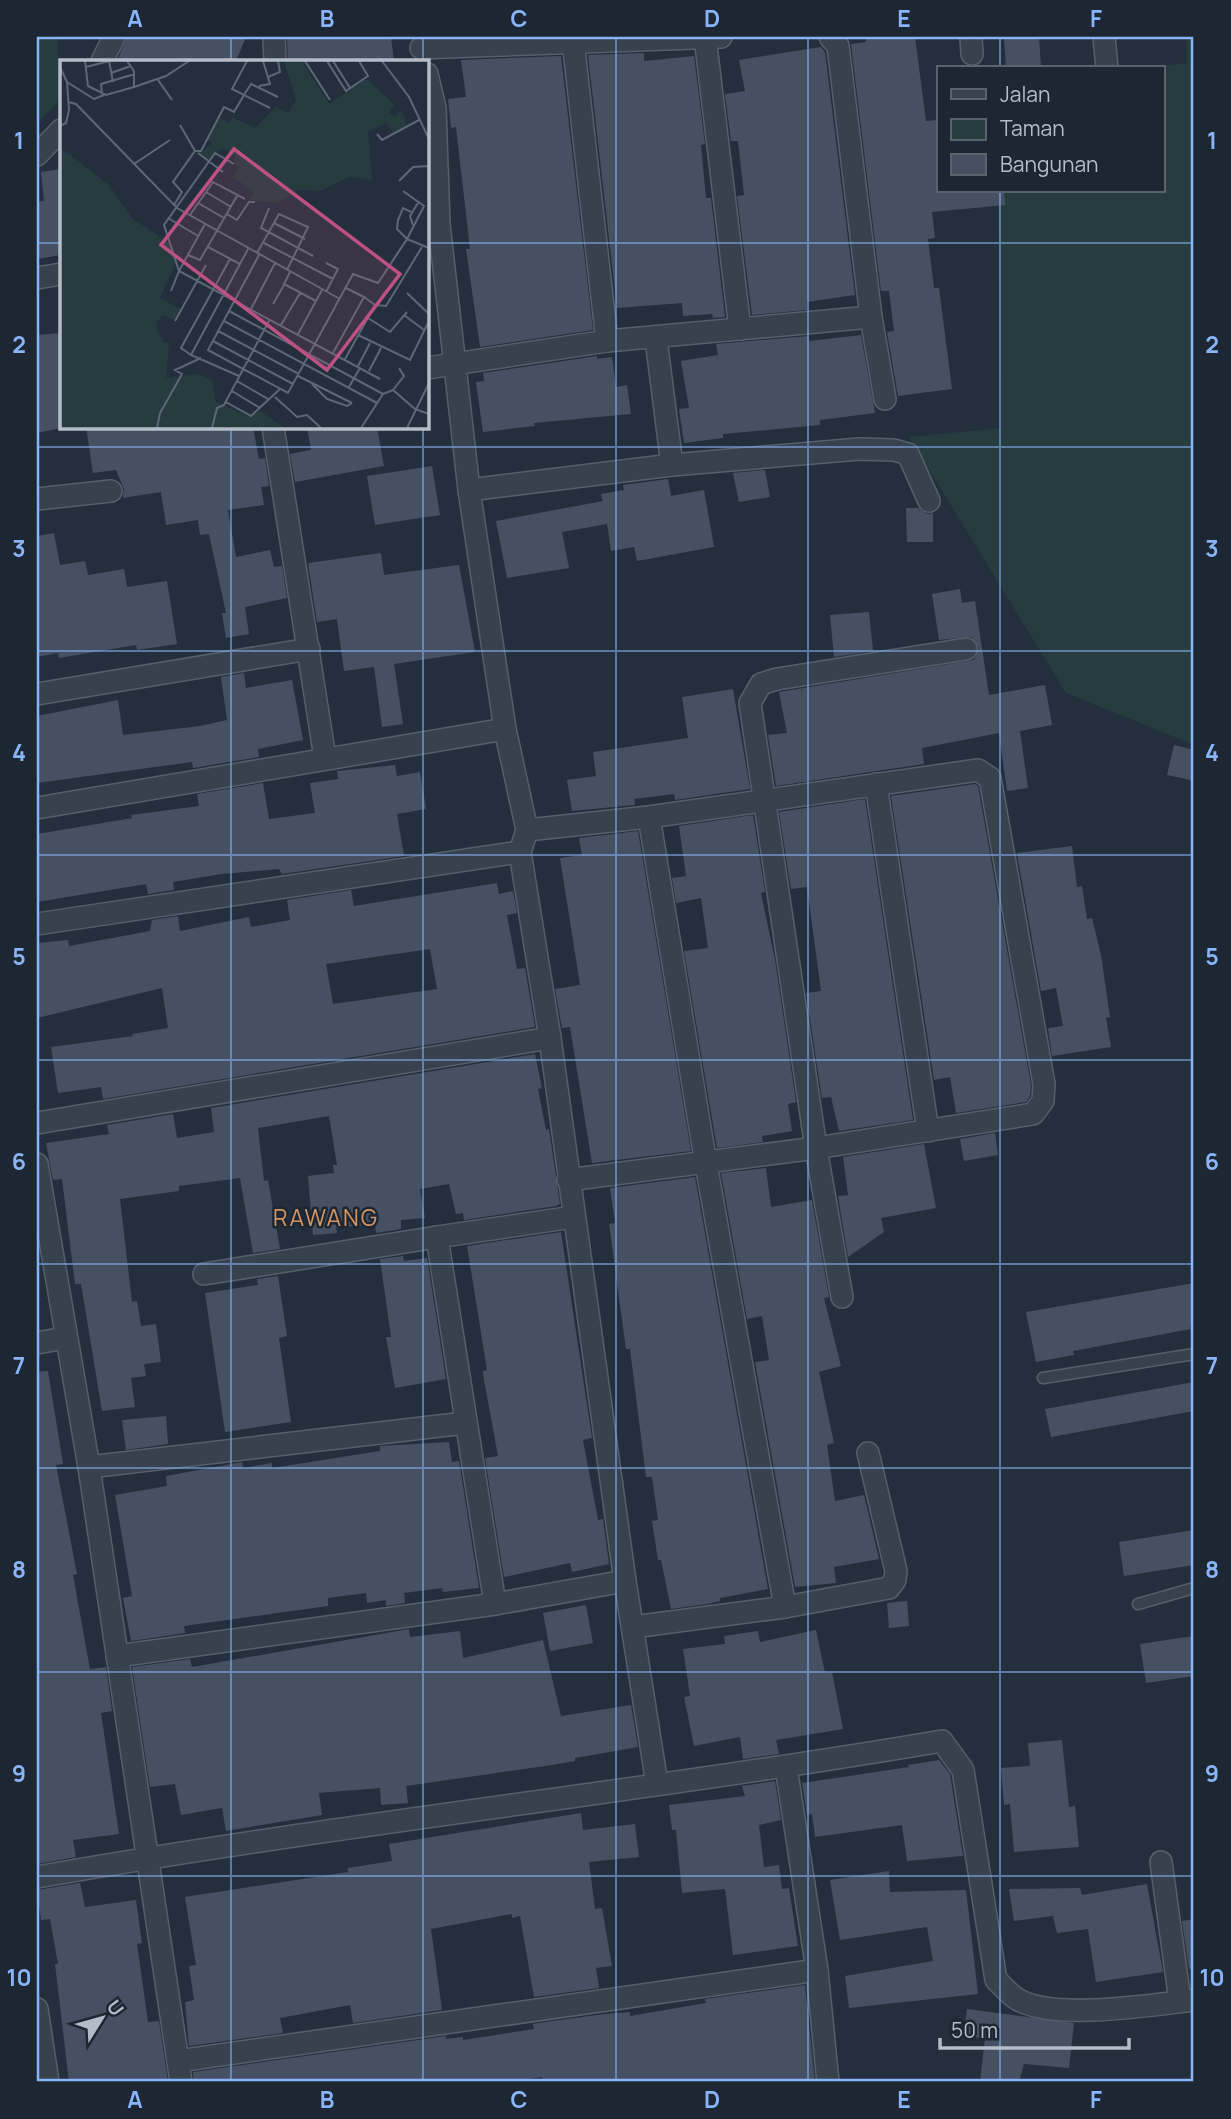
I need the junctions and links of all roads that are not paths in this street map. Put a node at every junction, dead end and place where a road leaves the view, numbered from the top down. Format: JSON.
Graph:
{"nodes":[{"id":1,"x":114,"y":37,"type":"edge"},
{"id":2,"x":274,"y":37,"type":"edge"},
{"id":3,"x":705,"y":37,"type":"edge"},
{"id":4,"x":721,"y":37,"type":"edge"},
{"id":5,"x":830,"y":37,"type":"edge"},
{"id":6,"x":1104,"y":37,"type":"edge"},
{"id":7,"x":573,"y":41,"type":"junction"},
{"id":8,"x":422,"y":49,"type":"edge"},
{"id":9,"x":102,"y":60,"type":"edge"},
{"id":10,"x":275,"y":60,"type":"edge"},
{"id":11,"x":1107,"y":66,"type":"edge"},
{"id":12,"x":429,"y":82,"type":"edge"},
{"id":13,"x":60,"y":131,"type":"edge"},
{"id":14,"x":37,"y":155,"type":"edge"},
{"id":15,"x":433,"y":225,"type":"edge"},
{"id":16,"x":60,"y":274,"type":"edge"},
{"id":17,"x":37,"y":278,"type":"edge"},
{"id":18,"x":871,"y":317,"type":"junction"},
{"id":19,"x":740,"y":329,"type":"junction"},
{"id":20,"x":656,"y":338,"type":"junction"},
{"id":21,"x":607,"y":341,"type":"junction"},
{"id":22,"x":456,"y":363,"type":"junction"},
{"id":23,"x":429,"y":368,"type":"edge"},
{"id":24,"x":885,"y":399,"type":"dead end"},
{"id":25,"x":273,"y":429,"type":"edge"},
{"id":26,"x":672,"y":465,"type":"junction"},
{"id":27,"x":469,"y":490,"type":"junction"},
{"id":28,"x":111,"y":491,"type":"dead end"},
{"id":29,"x":37,"y":499,"type":"edge"},
{"id":30,"x":929,"y":501,"type":"dead end"},
{"id":31,"x":309,"y":649,"type":"junction"},
{"id":32,"x":966,"y":649,"type":"dead end"},
{"id":33,"x":37,"y":694,"type":"edge"},
{"id":34,"x":505,"y":729,"type":"junction"},
{"id":35,"x":325,"y":758,"type":"junction"},
{"id":36,"x":876,"y":784,"type":"junction"},
{"id":37,"x":765,"y":800,"type":"junction"},
{"id":38,"x":37,"y":808,"type":"edge"},
{"id":39,"x":649,"y":817,"type":"junction"},
{"id":40,"x":527,"y":830,"type":"junction"},
{"id":41,"x":520,"y":852,"type":"junction"},
{"id":42,"x":37,"y":924,"type":"edge"},
{"id":43,"x":550,"y":1038,"type":"junction"},
{"id":44,"x":37,"y":1123,"type":"edge"},
{"id":45,"x":928,"y":1131,"type":"junction"},
{"id":46,"x":816,"y":1148,"type":"junction"},
{"id":47,"x":37,"y":1164,"type":"edge"},
{"id":48,"x":706,"y":1164,"type":"junction"},
{"id":49,"x":568,"y":1180,"type":"junction"},
{"id":50,"x":573,"y":1217,"type":"junction"},
{"id":51,"x":437,"y":1237,"type":"junction"},
{"id":52,"x":204,"y":1274,"type":"dead end"},
{"id":53,"x":842,"y":1297,"type":"dead end"},
{"id":54,"x":65,"y":1338,"type":"junction"},
{"id":55,"x":37,"y":1343,"type":"edge"},
{"id":56,"x":1194,"y":1353,"type":"edge"},
{"id":57,"x":1044,"y":1378,"type":"dead end"},
{"id":58,"x":465,"y":1423,"type":"junction"},
{"id":59,"x":868,"y":1454,"type":"dead end"},
{"id":60,"x":89,"y":1467,"type":"junction"},
{"id":61,"x":625,"y":1581,"type":"junction"},
{"id":62,"x":1194,"y":1588,"type":"edge"},
{"id":63,"x":495,"y":1604,"type":"junction"},
{"id":64,"x":1138,"y":1604,"type":"dead end"},
{"id":65,"x":785,"y":1608,"type":"junction"},
{"id":66,"x":633,"y":1627,"type":"junction"},
{"id":67,"x":117,"y":1656,"type":"junction"},
{"id":68,"x":786,"y":1768,"type":"junction"},
{"id":69,"x":657,"y":1784,"type":"junction"},
{"id":70,"x":149,"y":1857,"type":"junction"},
{"id":71,"x":1161,"y":1862,"type":"dead end"},
{"id":72,"x":37,"y":1877,"type":"edge"},
{"id":73,"x":817,"y":1970,"type":"junction"},
{"id":74,"x":1187,"y":2001,"type":"edge"},
{"id":75,"x":37,"y":2008,"type":"edge"},
{"id":76,"x":179,"y":2072,"type":"edge"},
{"id":77,"x":48,"y":2082,"type":"edge"},
{"id":78,"x":828,"y":2082,"type":"edge"}],
"edges":[{"from":1,"to":9,"type":"street"},
{"from":2,"to":10,"type":"street"},
{"from":3,"to":4,"type":"street"},
{"from":3,"to":7,"type":"street"},
{"from":3,"to":19,"type":"street"},
{"from":5,"to":18,"type":"street"},
{"from":6,"to":11,"type":"street"},
{"from":7,"to":8,"type":"street"},
{"from":7,"to":21,"type":"street"},
{"from":12,"to":15,"type":"street"},
{"from":13,"to":14,"type":"street"},
{"from":15,"to":22,"type":"street"},
{"from":16,"to":17,"type":"street"},
{"from":18,"to":19,"type":"street"},
{"from":18,"to":24,"type":"street"},
{"from":19,"to":20,"type":"street"},
{"from":20,"to":21,"type":"street"},
{"from":20,"to":26,"type":"street"},
{"from":21,"to":22,"type":"street"},
{"from":22,"to":23,"type":"street"},
{"from":22,"to":27,"type":"street"},
{"from":25,"to":31,"type":"street"},
{"from":26,"to":27,"type":"street"},
{"from":26,"to":30,"type":"street"},
{"from":27,"to":34,"type":"street"},
{"from":28,"to":29,"type":"street"},
{"from":31,"to":33,"type":"street"},
{"from":31,"to":35,"type":"street"},
{"from":32,"to":37,"type":"street"},
{"from":34,"to":35,"type":"street"},
{"from":34,"to":40,"type":"street"},
{"from":35,"to":38,"type":"street"},
{"from":36,"to":37,"type":"street"},
{"from":36,"to":45,"type":"street"},
{"from":36,"to":45,"type":"street"},
{"from":37,"to":39,"type":"street"},
{"from":37,"to":46,"type":"street"},
{"from":39,"to":40,"type":"street"},
{"from":39,"to":48,"type":"street"},
{"from":40,"to":41,"type":"street"},
{"from":41,"to":42,"type":"street"},
{"from":41,"to":43,"type":"street"},
{"from":43,"to":44,"type":"street"},
{"from":43,"to":49,"type":"street"},
{"from":45,"to":46,"type":"street"},
{"from":46,"to":48,"type":"street"},
{"from":46,"to":53,"type":"street"},
{"from":47,"to":54,"type":"street"},
{"from":48,"to":49,"type":"street"},
{"from":48,"to":65,"type":"street"},
{"from":49,"to":50,"type":"street"},
{"from":50,"to":51,"type":"street"},
{"from":50,"to":61,"type":"street"},
{"from":51,"to":52,"type":"street"},
{"from":51,"to":58,"type":"street"},
{"from":54,"to":55,"type":"street"},
{"from":54,"to":60,"type":"street"},
{"from":56,"to":57,"type":"lane"},
{"from":58,"to":60,"type":"street"},
{"from":58,"to":63,"type":"street"},
{"from":59,"to":65,"type":"street"},
{"from":60,"to":67,"type":"street"},
{"from":61,"to":63,"type":"street"},
{"from":61,"to":66,"type":"street"},
{"from":62,"to":64,"type":"lane"},
{"from":63,"to":67,"type":"street"},
{"from":65,"to":66,"type":"street"},
{"from":66,"to":69,"type":"street"},
{"from":67,"to":70,"type":"street"},
{"from":68,"to":69,"type":"street"},
{"from":68,"to":73,"type":"street"},
{"from":68,"to":74,"type":"street"},
{"from":69,"to":70,"type":"street"},
{"from":70,"to":72,"type":"street"},
{"from":70,"to":76,"type":"street"},
{"from":71,"to":74,"type":"street"},
{"from":73,"to":76,"type":"street"},
{"from":73,"to":78,"type":"street"},
{"from":75,"to":77,"type":"street"}]}
